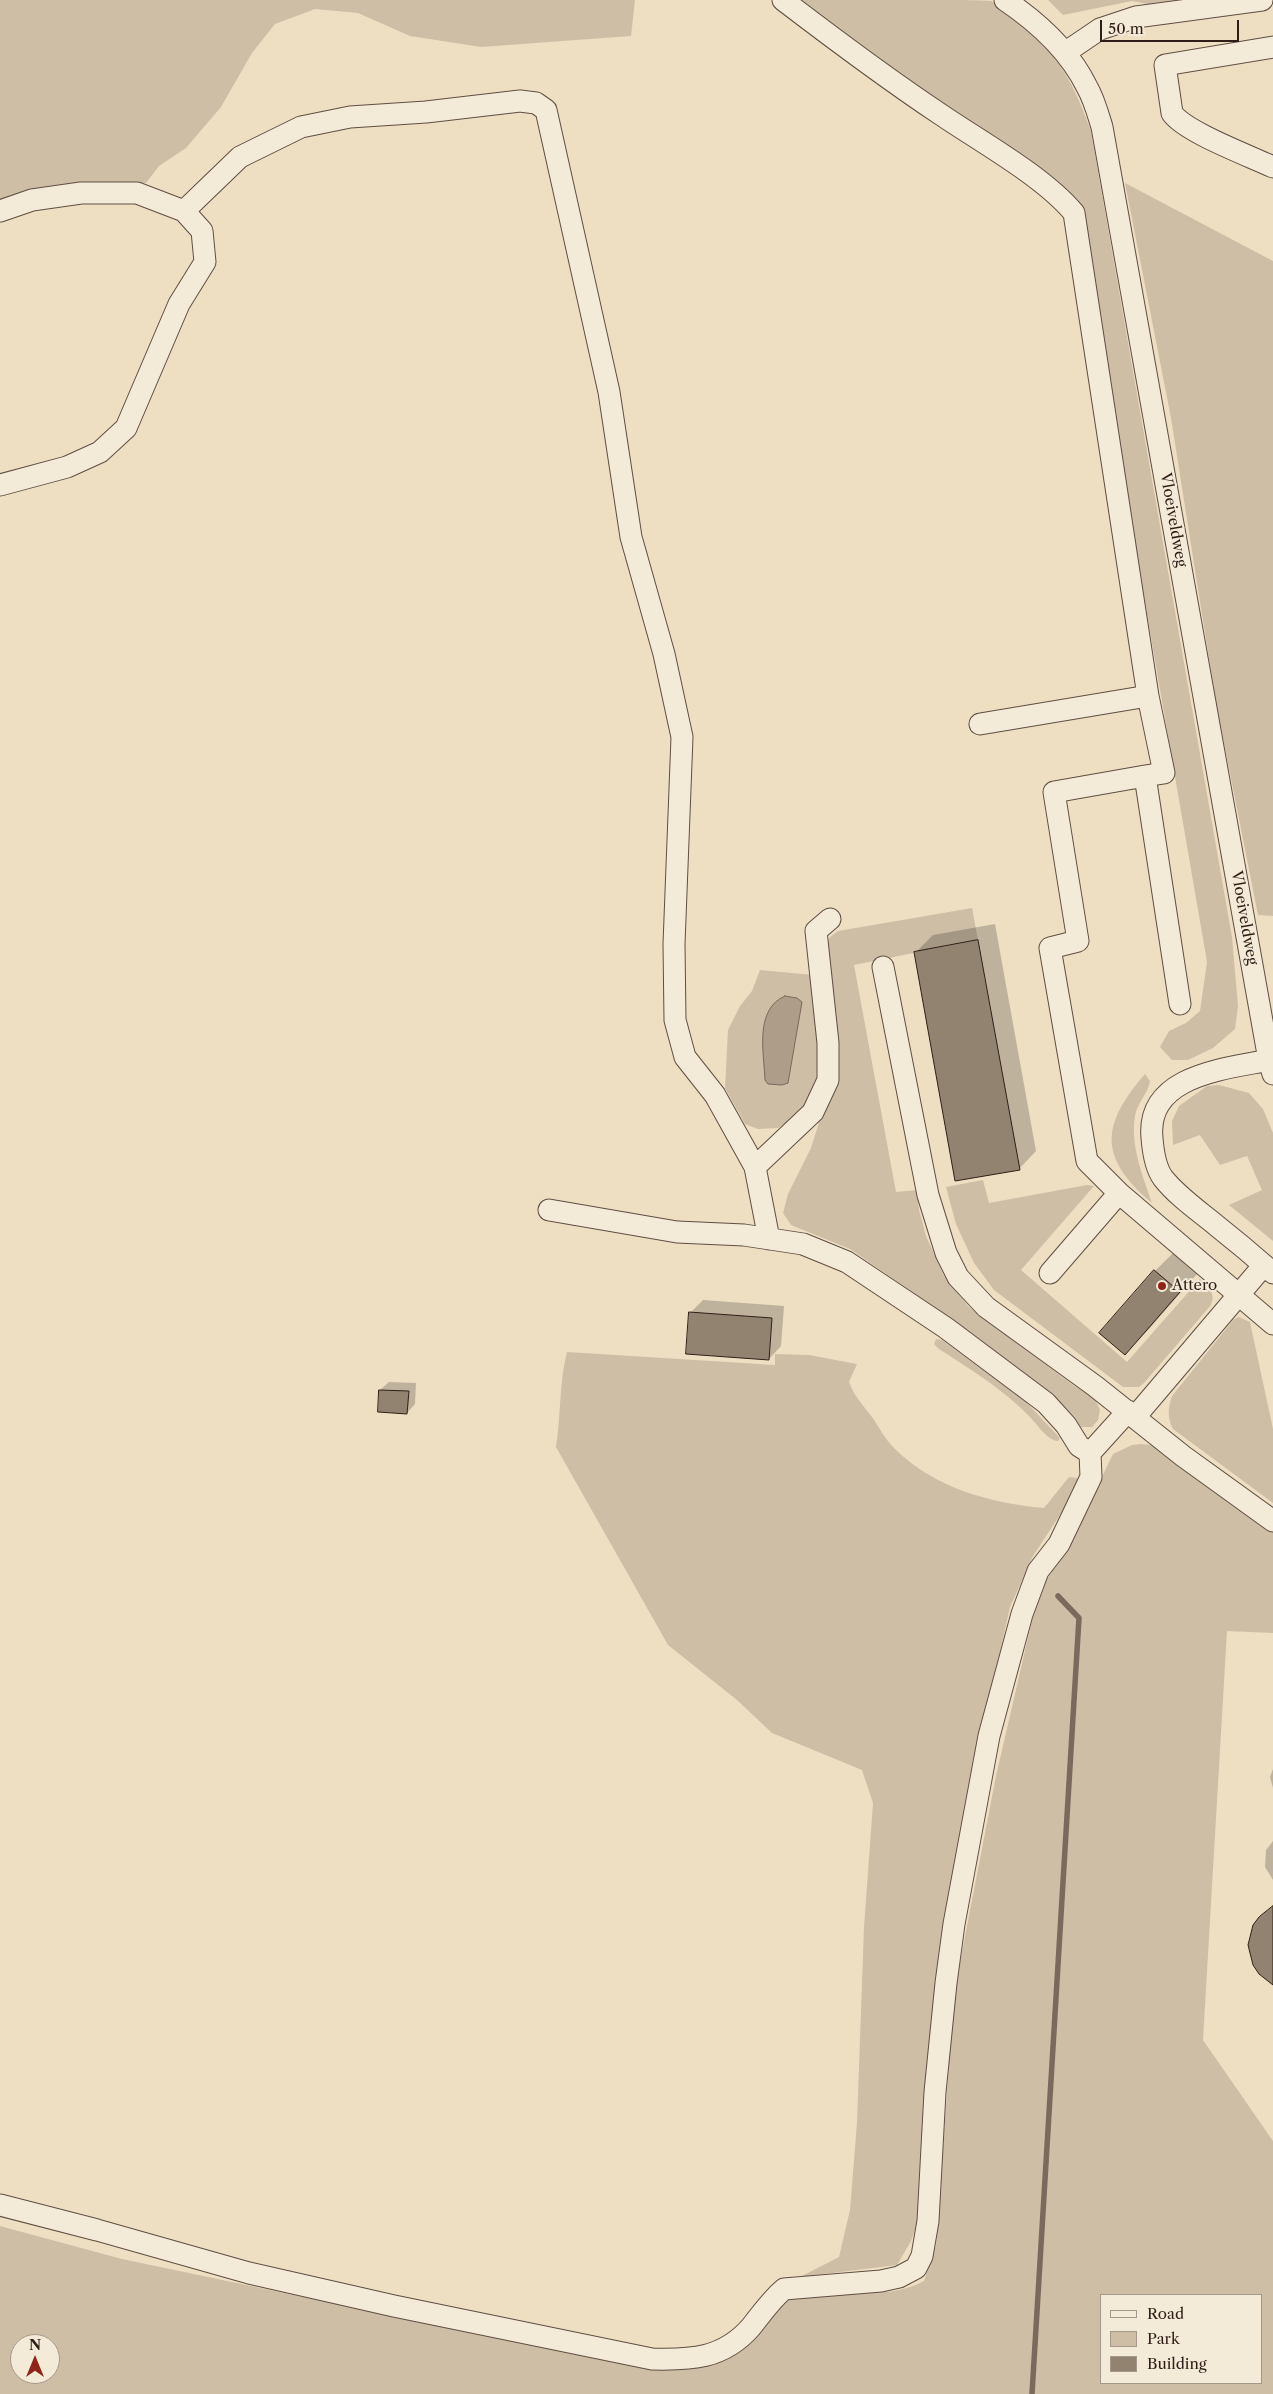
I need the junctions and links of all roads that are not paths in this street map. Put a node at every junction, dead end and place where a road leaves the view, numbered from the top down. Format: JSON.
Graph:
{"nodes":[{"id":1,"x":783,"y":0,"type":"edge"},
{"id":2,"x":1005,"y":0,"type":"edge"},
{"id":3,"x":1262,"y":0,"type":"edge"},
{"id":4,"x":1273,"y":47,"type":"edge"},
{"id":5,"x":1066,"y":52,"type":"junction"},
{"id":6,"x":1273,"y":167,"type":"edge"},
{"id":7,"x":0,"y":211,"type":"edge"},
{"id":8,"x":184,"y":211,"type":"junction"},
{"id":9,"x":0,"y":485,"type":"edge"},
{"id":10,"x":1148,"y":696,"type":"junction"},
{"id":11,"x":980,"y":724,"type":"dead end"},
{"id":12,"x":1145,"y":776,"type":"junction"},
{"id":13,"x":830,"y":919,"type":"dead end"},
{"id":14,"x":883,"y":967,"type":"dead end"},
{"id":15,"x":1180,"y":1004,"type":"dead end"},
{"id":16,"x":1271,"y":1067,"type":"edge"},
{"id":17,"x":755,"y":1167,"type":"junction"},
{"id":18,"x":1119,"y":1192,"type":"junction"},
{"id":19,"x":549,"y":1210,"type":"dead end"},
{"id":20,"x":769,"y":1239,"type":"junction"},
{"id":21,"x":1268,"y":1269,"type":"edge"},
{"id":22,"x":1050,"y":1273,"type":"dead end"},
{"id":23,"x":1239,"y":1294,"type":"junction"},
{"id":24,"x":1273,"y":1324,"type":"edge"},
{"id":25,"x":1132,"y":1414,"type":"junction"},
{"id":26,"x":1090,"y":1453,"type":"junction"},
{"id":27,"x":1273,"y":1521,"type":"edge"},
{"id":28,"x":0,"y":2206,"type":"edge"}],
"edges":[{"from":1,"to":10,"type":"street"},
{"from":2,"to":5,"type":"street","name":"Vloeiveldweg"},
{"from":3,"to":5,"type":"street"},
{"from":4,"to":6,"type":"street"},
{"from":5,"to":16,"type":"street","name":"Vloeiveldweg"},
{"from":7,"to":8,"type":"street"},
{"from":8,"to":9,"type":"street"},
{"from":8,"to":17,"type":"street"},
{"from":10,"to":11,"type":"street"},
{"from":10,"to":12,"type":"street"},
{"from":12,"to":15,"type":"street"},
{"from":12,"to":18,"type":"street"},
{"from":13,"to":17,"type":"street"},
{"from":14,"to":25,"type":"street"},
{"from":16,"to":21,"type":"street"},
{"from":17,"to":20,"type":"street"},
{"from":18,"to":22,"type":"street"},
{"from":18,"to":23,"type":"street"},
{"from":19,"to":20,"type":"street"},
{"from":20,"to":26,"type":"street"},
{"from":21,"to":23,"type":"street"},
{"from":23,"to":24,"type":"street"},
{"from":23,"to":25,"type":"street"},
{"from":25,"to":26,"type":"street"},
{"from":25,"to":27,"type":"street"},
{"from":26,"to":28,"type":"street"}]}
